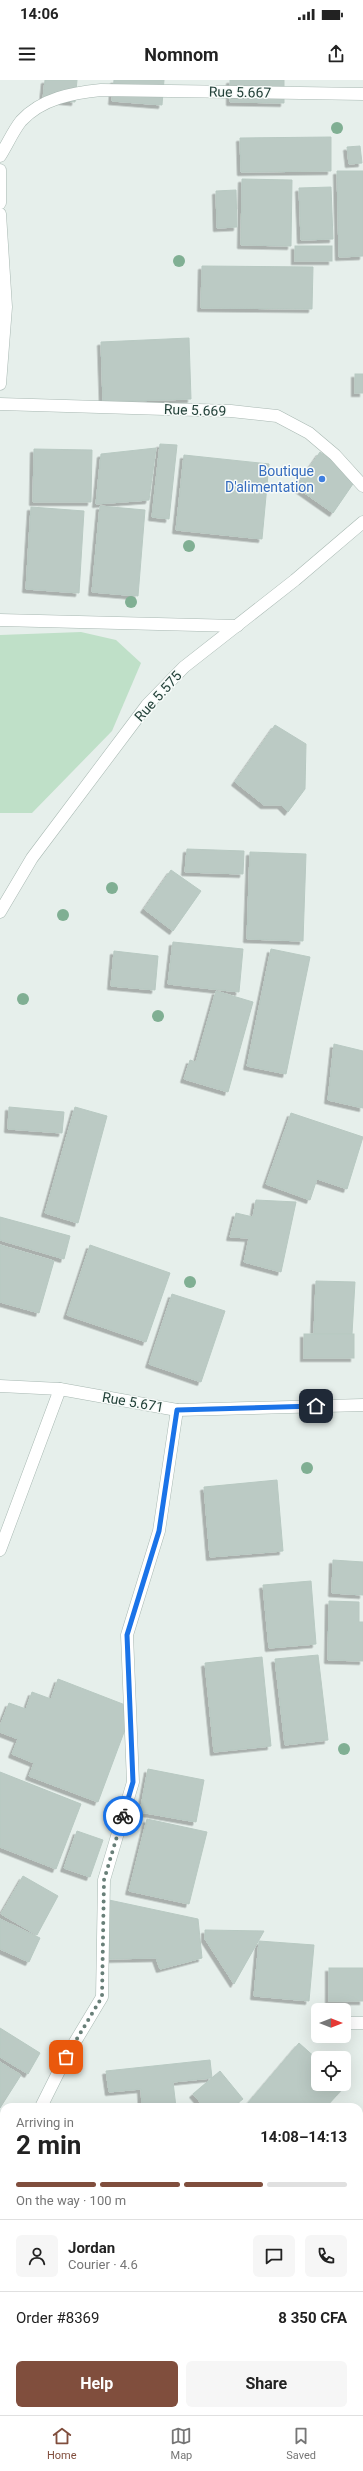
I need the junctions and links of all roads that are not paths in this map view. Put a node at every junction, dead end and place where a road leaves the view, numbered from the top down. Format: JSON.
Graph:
{"nodes":[{"id":1,"x":363,"y":94,"type":"edge"},
{"id":2,"x":0,"y":156,"type":"edge"},
{"id":3,"x":0,"y":170,"type":"edge"},
{"id":4,"x":0,"y":203,"type":"edge"},
{"id":5,"x":0,"y":214,"type":"edge"},
{"id":6,"x":0,"y":384,"type":"edge"},
{"id":7,"x":0,"y":404,"type":"edge"},
{"id":8,"x":363,"y":486,"type":"edge"},
{"id":9,"x":363,"y":522,"type":"edge"},
{"id":10,"x":0,"y":620,"type":"edge"},
{"id":11,"x":237,"y":626,"type":"junction"},
{"id":12,"x":0,"y":912,"type":"edge"},
{"id":13,"x":0,"y":1386,"type":"edge"},
{"id":14,"x":60,"y":1389,"type":"junction"},
{"id":15,"x":363,"y":1405,"type":"edge"},
{"id":16,"x":177,"y":1410,"type":"junction"},
{"id":17,"x":0,"y":1550,"type":"edge"},
{"id":18,"x":351,"y":2023,"type":"edge"},
{"id":19,"x":363,"y":2023,"type":"edge"},
{"id":20,"x":43,"y":2103,"type":"edge"}],
"edges":[{"from":1,"to":2,"type":"street","name":"Rue 5.667"},
{"from":3,"to":4,"type":"street"},
{"from":5,"to":6,"type":"street"},
{"from":7,"to":8,"type":"street","name":"Rue 5.669"},
{"from":9,"to":11,"type":"street","name":"Rue 5.575"},
{"from":10,"to":11,"type":"street"},
{"from":11,"to":12,"type":"street","name":"Rue 5.575"},
{"from":13,"to":14,"type":"street","name":"Rue 5.671"},
{"from":14,"to":16,"type":"street","name":"Rue 5.671"},
{"from":14,"to":17,"type":"street"},
{"from":15,"to":16,"type":"street","name":"Rue 5.671"},
{"from":16,"to":20,"type":"street"},
{"from":18,"to":19,"type":"street"}]}
